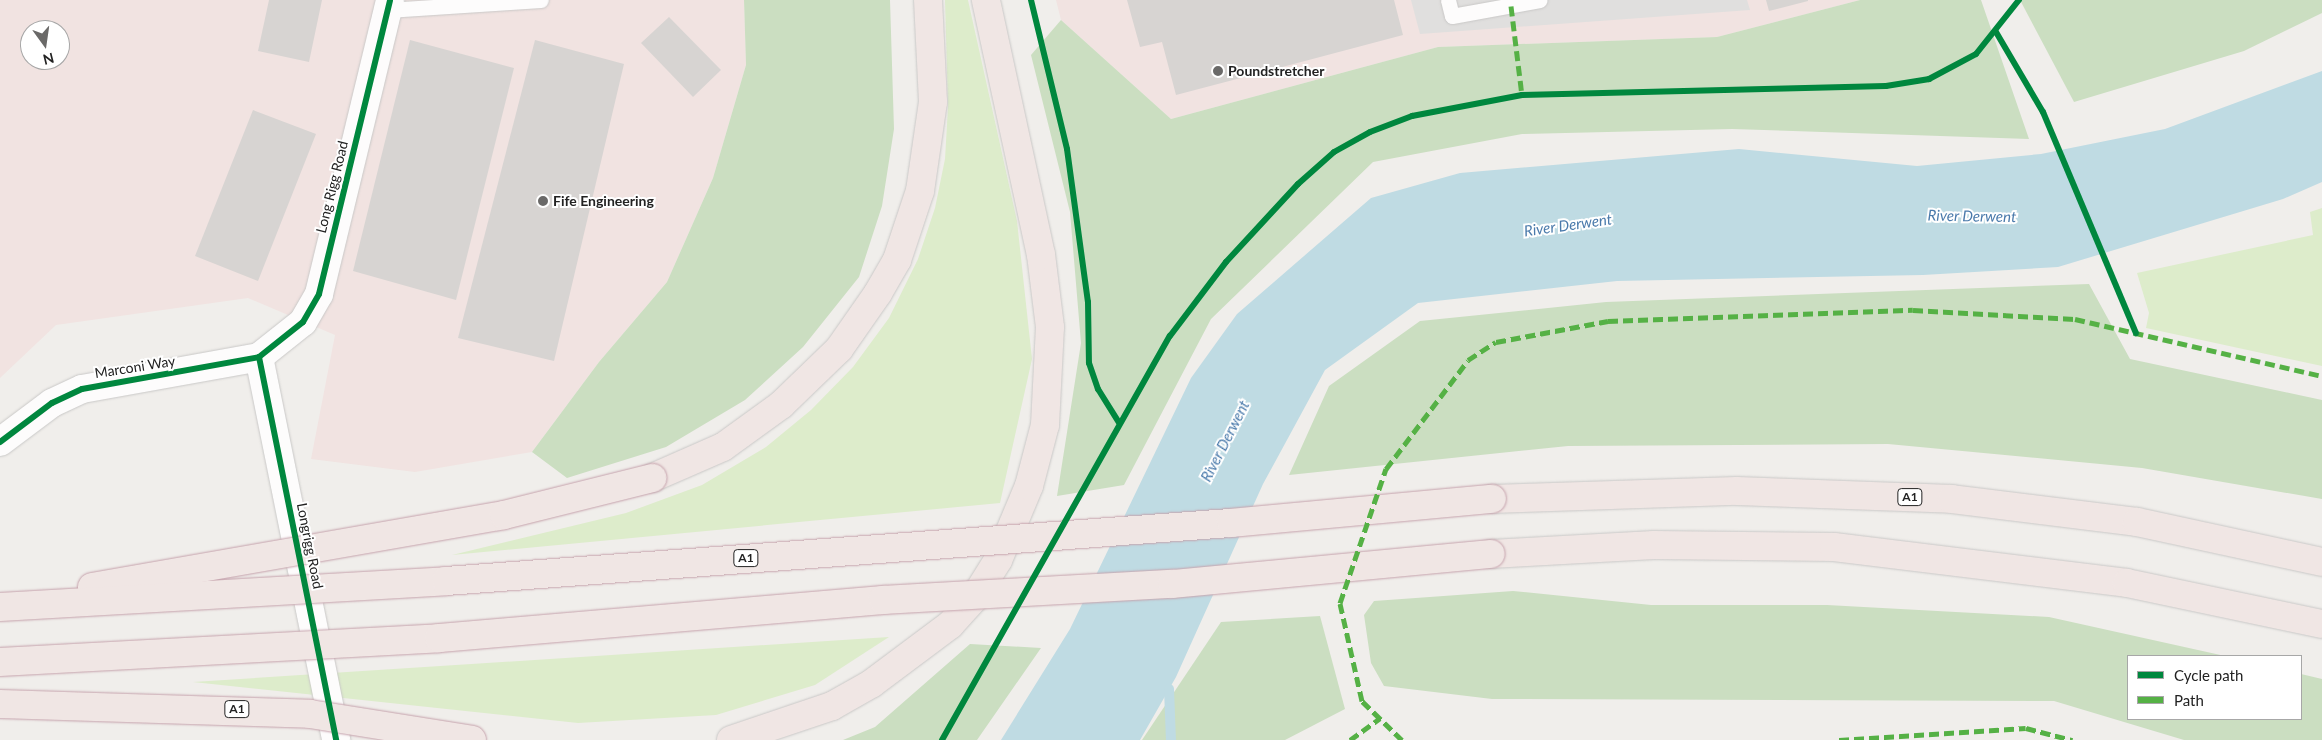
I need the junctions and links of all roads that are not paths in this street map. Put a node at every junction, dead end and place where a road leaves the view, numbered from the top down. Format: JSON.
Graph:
{"nodes":[{"id":1,"x":541,"y":0,"type":"edge"},
{"id":2,"x":928,"y":0,"type":"edge"},
{"id":3,"x":986,"y":0,"type":"edge"},
{"id":4,"x":1448,"y":0,"type":"edge"},
{"id":5,"x":1540,"y":0,"type":"edge"},
{"id":6,"x":389,"y":5,"type":"edge"},
{"id":7,"x":259,"y":357,"type":"junction"},
{"id":8,"x":0,"y":442,"type":"edge"},
{"id":9,"x":2322,"y":562,"type":"edge"},
{"id":10,"x":0,"y":605,"type":"edge"},
{"id":11,"x":2322,"y":624,"type":"edge"},
{"id":12,"x":0,"y":662,"type":"edge"},
{"id":13,"x":0,"y":704,"type":"edge"},
{"id":14,"x":336,"y":740,"type":"edge"},
{"id":15,"x":472,"y":740,"type":"edge"},
{"id":16,"x":731,"y":740,"type":"edge"}],
"edges":[{"from":1,"to":6,"type":"lane"},
{"from":2,"to":10,"type":"highway","number":"A1","bridge":true},
{"from":3,"to":16,"type":"highway"},
{"from":4,"to":5,"type":"lane"},
{"from":6,"to":7,"type":"street","name":"Long Rigg Road"},
{"from":7,"to":8,"type":"street","name":"Marconi Way"},
{"from":7,"to":14,"type":"street","name":"Longrigg Road"},
{"from":9,"to":10,"type":"highway","number":"A1","bridge":true},
{"from":11,"to":12,"type":"highway","bridge":true},
{"from":13,"to":15,"type":"highway","number":"A1","bridge":true}]}
